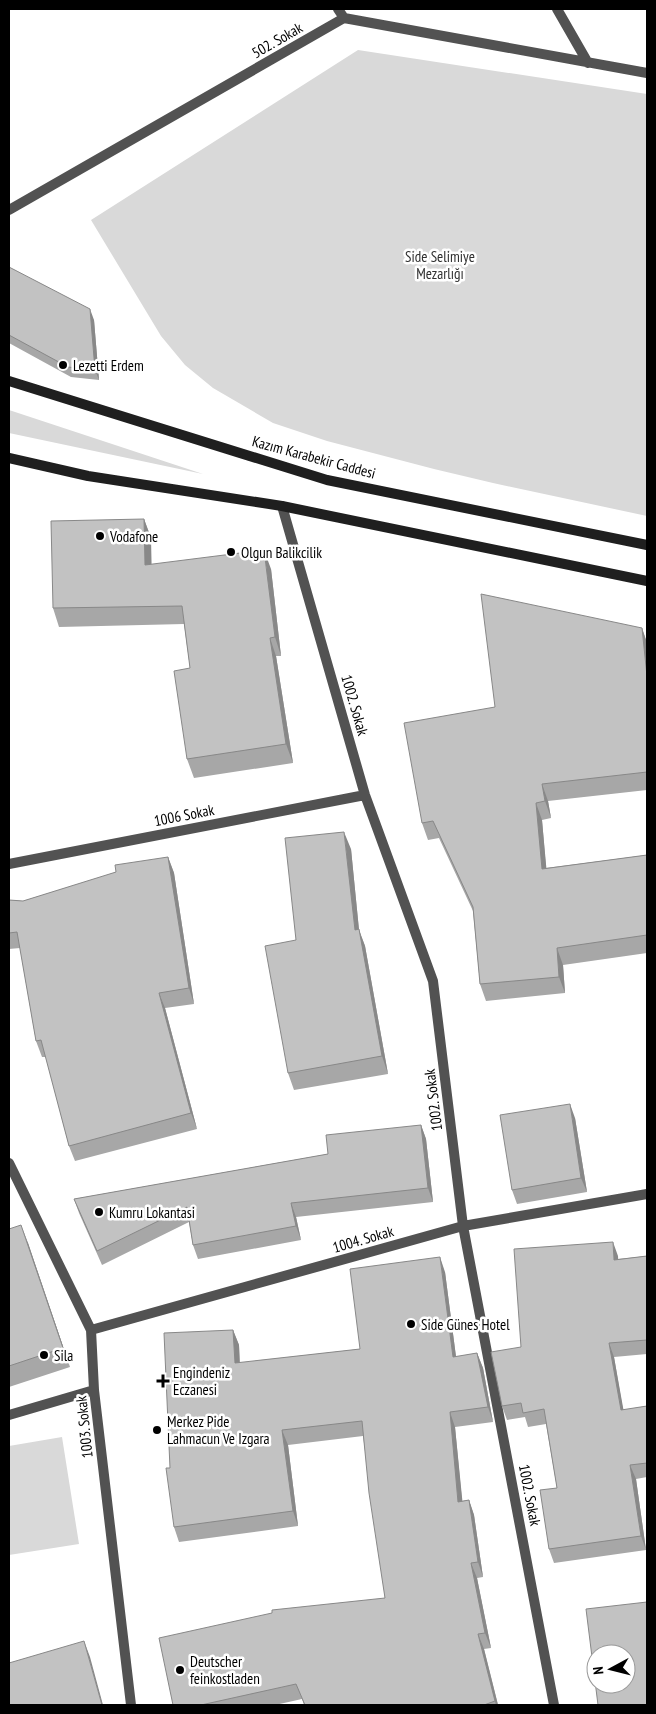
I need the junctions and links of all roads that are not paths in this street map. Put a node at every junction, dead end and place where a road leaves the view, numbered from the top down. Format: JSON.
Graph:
{"nodes":[{"id":1,"x":338,"y":9,"type":"edge"},
{"id":2,"x":557,"y":9,"type":"edge"},
{"id":3,"x":344,"y":18,"type":"junction"},
{"id":4,"x":588,"y":64,"type":"junction"},
{"id":5,"x":647,"y":73,"type":"edge"},
{"id":6,"x":9,"y":210,"type":"edge"},
{"id":7,"x":9,"y":381,"type":"edge"},
{"id":8,"x":9,"y":458,"type":"edge"},
{"id":9,"x":282,"y":506,"type":"junction"},
{"id":10,"x":647,"y":545,"type":"edge"},
{"id":11,"x":647,"y":581,"type":"edge"},
{"id":12,"x":365,"y":795,"type":"junction"},
{"id":13,"x":9,"y":864,"type":"edge"},
{"id":14,"x":9,"y":1163,"type":"edge"},
{"id":15,"x":647,"y":1194,"type":"edge"},
{"id":16,"x":463,"y":1226,"type":"junction"},
{"id":17,"x":91,"y":1330,"type":"junction"},
{"id":18,"x":94,"y":1390,"type":"junction"},
{"id":19,"x":9,"y":1415,"type":"edge"},
{"id":20,"x":130,"y":1705,"type":"edge"},
{"id":21,"x":554,"y":1705,"type":"edge"}],
"edges":[{"from":1,"to":3,"type":"street"},
{"from":2,"to":4,"type":"street"},
{"from":3,"to":4,"type":"street"},
{"from":3,"to":6,"type":"street","name":"502. Sokak"},
{"from":4,"to":5,"type":"street"},
{"from":7,"to":10,"type":"main road","name":"Kazım Karabekir Caddesi"},
{"from":8,"to":9,"type":"main road"},
{"from":9,"to":11,"type":"main road"},
{"from":9,"to":12,"type":"street","name":"1002. Sokak"},
{"from":12,"to":13,"type":"street","name":"1006 Sokak"},
{"from":12,"to":16,"type":"street","name":"1002. Sokak"},
{"from":14,"to":17,"type":"street","name":"1003. Sokak"},
{"from":15,"to":16,"type":"street","name":"1004. Sokak"},
{"from":16,"to":17,"type":"street","name":"1004. Sokak"},
{"from":16,"to":21,"type":"street","name":"1002. Sokak"},
{"from":17,"to":18,"type":"street","name":"1003. Sokak"},
{"from":18,"to":19,"type":"street"},
{"from":18,"to":20,"type":"street","name":"1003. Sokak"}]}
